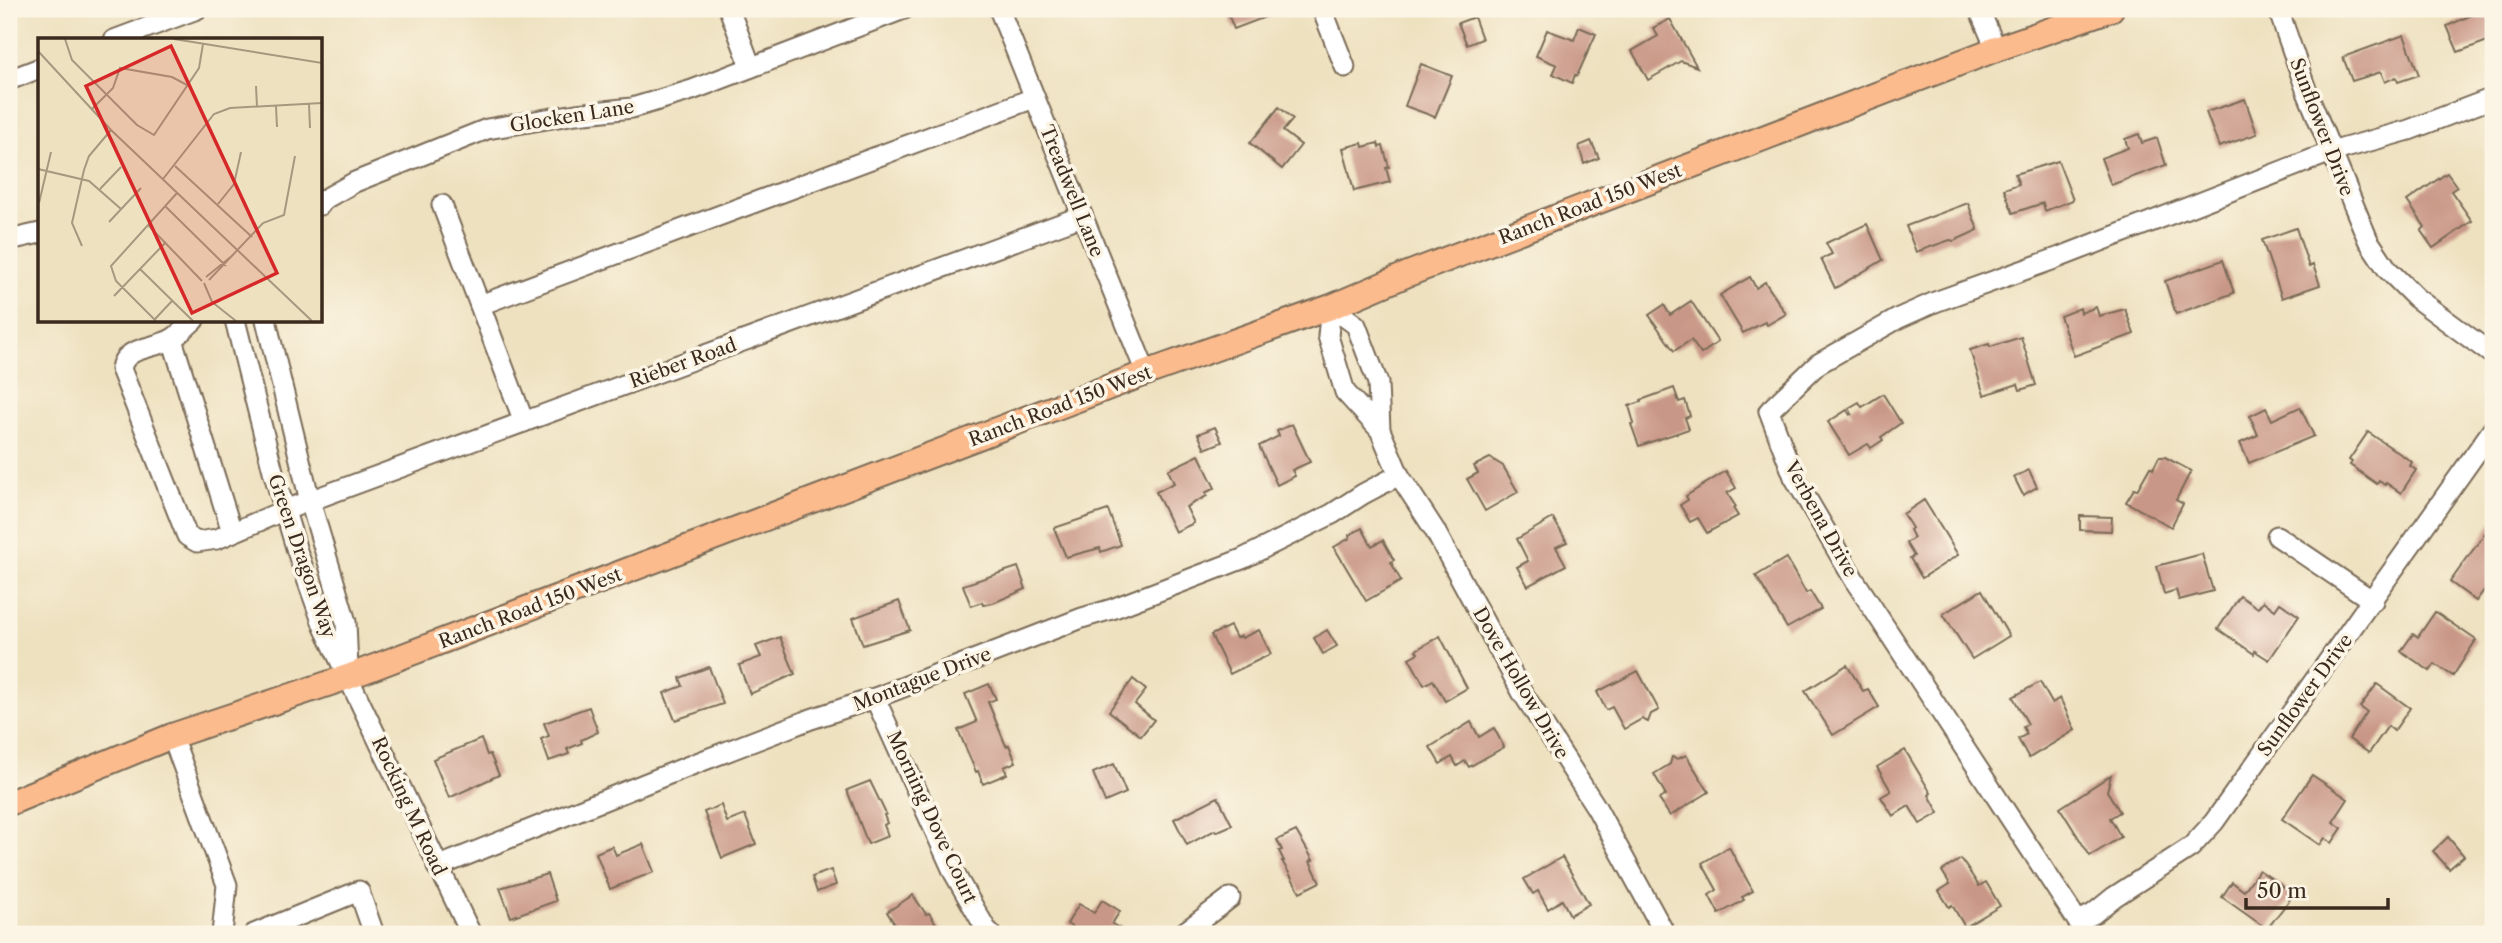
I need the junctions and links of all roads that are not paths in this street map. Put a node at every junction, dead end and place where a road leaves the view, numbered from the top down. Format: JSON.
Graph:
{"nodes":[{"id":1,"x":197,"y":9,"type":"edge"},
{"id":2,"x":729,"y":9,"type":"edge"},
{"id":3,"x":904,"y":9,"type":"edge"},
{"id":4,"x":999,"y":9,"type":"edge"},
{"id":5,"x":1322,"y":9,"type":"edge"},
{"id":6,"x":1979,"y":9,"type":"edge"},
{"id":7,"x":2111,"y":9,"type":"edge"},
{"id":8,"x":2278,"y":9,"type":"edge"},
{"id":9,"x":866,"y":15,"type":"edge"},
{"id":10,"x":119,"y":38,"type":"edge"},
{"id":11,"x":1996,"y":48,"type":"junction"},
{"id":12,"x":751,"y":67,"type":"junction"},
{"id":13,"x":1345,"y":67,"type":"dead end"},
{"id":14,"x":38,"y":69,"type":"edge"},
{"id":15,"x":9,"y":80,"type":"edge"},
{"id":16,"x":1034,"y":98,"type":"junction"},
{"id":17,"x":2493,"y":98,"type":"edge"},
{"id":18,"x":2331,"y":152,"type":"junction"},
{"id":19,"x":322,"y":201,"type":"edge"},
{"id":20,"x":442,"y":205,"type":"dead end"},
{"id":21,"x":1082,"y":216,"type":"junction"},
{"id":22,"x":38,"y":233,"type":"edge"},
{"id":23,"x":9,"y":240,"type":"edge"},
{"id":24,"x":480,"y":305,"type":"junction"},
{"id":25,"x":1331,"y":307,"type":"junction"},
{"id":26,"x":192,"y":322,"type":"edge"},
{"id":27,"x":236,"y":322,"type":"edge"},
{"id":28,"x":266,"y":322,"type":"edge"},
{"id":29,"x":172,"y":339,"type":"junction"},
{"id":30,"x":2493,"y":355,"type":"edge"},
{"id":31,"x":1146,"y":373,"type":"junction"},
{"id":32,"x":524,"y":422,"type":"junction"},
{"id":33,"x":2493,"y":429,"type":"edge"},
{"id":34,"x":1380,"y":430,"type":"junction"},
{"id":35,"x":1399,"y":475,"type":"junction"},
{"id":36,"x":310,"y":501,"type":"junction"},
{"id":37,"x":285,"y":510,"type":"junction"},
{"id":38,"x":232,"y":532,"type":"junction"},
{"id":39,"x":2277,"y":536,"type":"dead end"},
{"id":40,"x":2373,"y":601,"type":"junction"},
{"id":41,"x":348,"y":677,"type":"junction"},
{"id":42,"x":875,"y":698,"type":"junction"},
{"id":43,"x":172,"y":736,"type":"junction"},
{"id":44,"x":9,"y":803,"type":"edge"},
{"id":45,"x":436,"y":867,"type":"junction"},
{"id":46,"x":1230,"y":898,"type":"dead end"},
{"id":47,"x":2082,"y":928,"type":"edge"},
{"id":48,"x":222,"y":934,"type":"edge"},
{"id":49,"x":254,"y":934,"type":"edge"},
{"id":50,"x":374,"y":934,"type":"edge"},
{"id":51,"x":471,"y":934,"type":"edge"},
{"id":52,"x":991,"y":934,"type":"edge"},
{"id":53,"x":1182,"y":934,"type":"edge"},
{"id":54,"x":1665,"y":934,"type":"edge"}],
"edges":[{"from":1,"to":10,"type":"street"},
{"from":2,"to":12,"type":"street"},
{"from":3,"to":9,"type":"street","name":"Glocken Lane"},
{"from":4,"to":16,"type":"street","name":"Treadwell Lane"},
{"from":5,"to":13,"type":"street"},
{"from":6,"to":11,"type":"street"},
{"from":7,"to":11,"type":"main road","name":"Ranch Road 150 West"},
{"from":8,"to":18,"type":"street","name":"Sunflower Drive"},
{"from":9,"to":12,"type":"street","name":"Glocken Lane"},
{"from":11,"to":25,"type":"main road","name":"Ranch Road 150 West"},
{"from":12,"to":19,"type":"street","name":"Glocken Lane"},
{"from":14,"to":15,"type":"street"},
{"from":16,"to":21,"type":"street","name":"Treadwell Lane"},
{"from":16,"to":24,"type":"street"},
{"from":17,"to":18,"type":"street"},
{"from":18,"to":30,"type":"street","name":"Sunflower Drive"},
{"from":18,"to":47,"type":"street","name":"Verbena Drive"},
{"from":20,"to":24,"type":"street"},
{"from":21,"to":31,"type":"street","name":"Treadwell Lane"},
{"from":21,"to":32,"type":"street","name":"Rieber Road"},
{"from":22,"to":23,"type":"street"},
{"from":24,"to":32,"type":"street"},
{"from":25,"to":31,"type":"main road","name":"Ranch Road 150 West"},
{"from":25,"to":34,"type":"street","name":"Dove Hollow Drive"},
{"from":25,"to":34,"type":"street","name":"Dove Hollow Drive"},
{"from":26,"to":29,"type":"street"},
{"from":27,"to":37,"type":"street","name":"Green Dragon Way"},
{"from":28,"to":36,"type":"street","name":"Green Dragon Way"},
{"from":29,"to":38,"type":"street"},
{"from":29,"to":38,"type":"street","name":"Rieber Road"},
{"from":31,"to":41,"type":"main road","name":"Ranch Road 150 West"},
{"from":32,"to":36,"type":"street","name":"Rieber Road"},
{"from":33,"to":40,"type":"street","name":"Sunflower Drive"},
{"from":34,"to":35,"type":"street","name":"Dove Hollow Drive"},
{"from":35,"to":42,"type":"street","name":"Montague Drive"},
{"from":35,"to":54,"type":"street","name":"Dove Hollow Drive"},
{"from":36,"to":37,"type":"street","name":"Rieber Road"},
{"from":36,"to":41,"type":"street","name":"Green Dragon Way"},
{"from":37,"to":38,"type":"street","name":"Rieber Road"},
{"from":37,"to":41,"type":"street","name":"Green Dragon Way"},
{"from":39,"to":40,"type":"street"},
{"from":40,"to":47,"type":"street","name":"Sunflower Drive"},
{"from":41,"to":43,"type":"main road","name":"Ranch Road 150 West"},
{"from":41,"to":45,"type":"street","name":"Rocking M Road"},
{"from":42,"to":45,"type":"street","name":"Montague Drive"},
{"from":42,"to":52,"type":"street","name":"Morning Dove Court"},
{"from":43,"to":44,"type":"main road","name":"Ranch Road 150 West"},
{"from":43,"to":48,"type":"street"},
{"from":45,"to":51,"type":"street","name":"Rocking M Road"},
{"from":46,"to":53,"type":"street"},
{"from":49,"to":50,"type":"street"}]}
